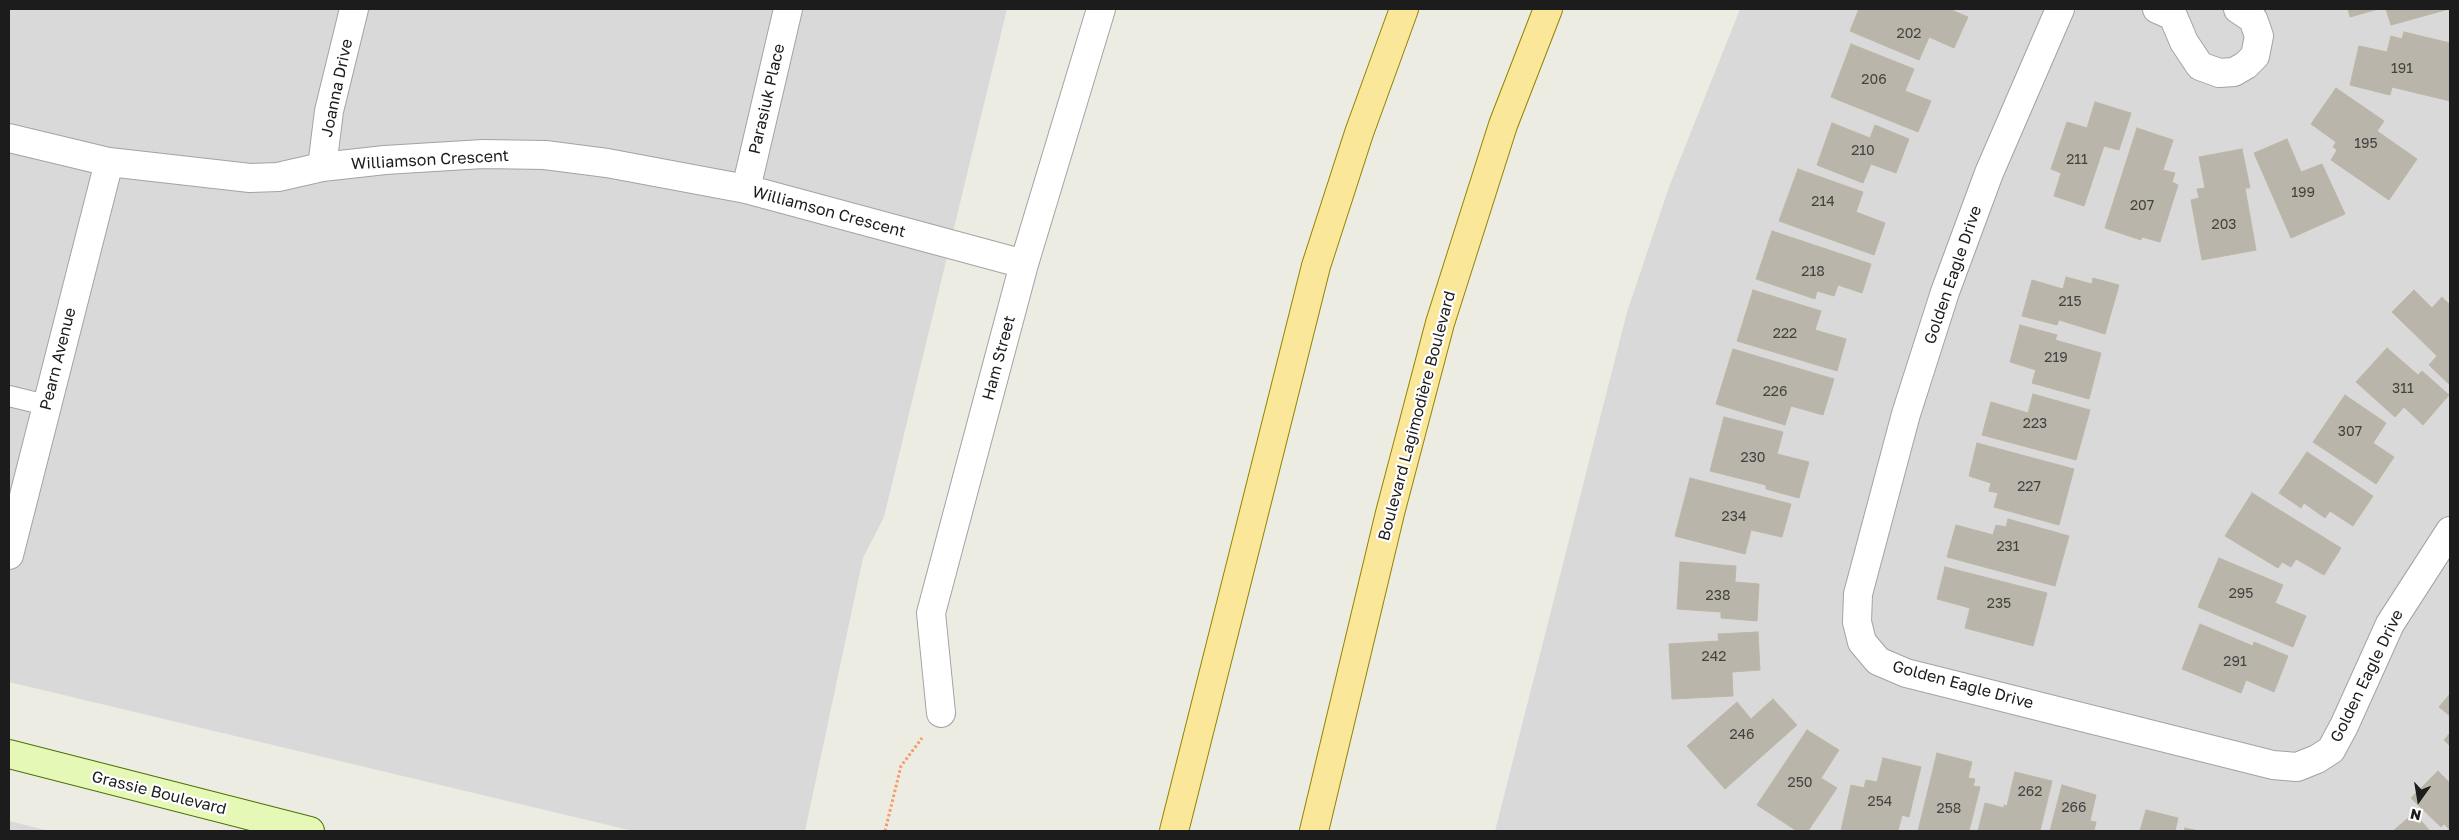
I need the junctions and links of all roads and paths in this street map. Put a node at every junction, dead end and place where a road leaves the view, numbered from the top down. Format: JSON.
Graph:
{"nodes":[{"id":1,"x":354,"y":9,"type":"edge"},
{"id":2,"x":788,"y":9,"type":"edge"},
{"id":3,"x":1101,"y":9,"type":"edge"},
{"id":4,"x":1404,"y":9,"type":"edge"},
{"id":5,"x":1548,"y":9,"type":"edge"},
{"id":6,"x":2060,"y":9,"type":"edge"},
{"id":7,"x":2238,"y":9,"type":"edge"},
{"id":8,"x":2175,"y":11,"type":"edge"},
{"id":9,"x":9,"y":138,"type":"edge"},
{"id":10,"x":109,"y":162,"type":"junction"},
{"id":11,"x":322,"y":167,"type":"junction"},
{"id":12,"x":746,"y":189,"type":"junction"},
{"id":13,"x":1024,"y":264,"type":"junction"},
{"id":14,"x":9,"y":396,"type":"edge"},
{"id":15,"x":46,"y":406,"type":"junction"},
{"id":16,"x":2450,"y":531,"type":"edge"},
{"id":17,"x":9,"y":555,"type":"edge"},
{"id":18,"x":941,"y":712,"type":"joint"},
{"id":19,"x":9,"y":754,"type":"edge"},
{"id":20,"x":1191,"y":764,"type":"junction"},
{"id":21,"x":1316,"y":826,"type":"edge"},
{"id":22,"x":310,"y":831,"type":"edge"},
{"id":23,"x":885,"y":831,"type":"edge"},
{"id":24,"x":1168,"y":831,"type":"edge"},
{"id":25,"x":1174,"y":831,"type":"edge"}],
"edges":[{"from":1,"to":11,"type":"street","name":"Joanna Drive"},
{"from":2,"to":12,"type":"street","name":"Parasiuk Place"},
{"from":3,"to":13,"type":"street","name":"Ham Street"},
{"from":4,"to":20,"type":"main road"},
{"from":5,"to":21,"type":"main road","name":"Boulevard Lagimodière Boulevard"},
{"from":6,"to":16,"type":"street","name":"Golden Eagle Drive"},
{"from":7,"to":8,"type":"street"},
{"from":9,"to":10,"type":"street","name":"Williamson Crescent"},
{"from":10,"to":11,"type":"street","name":"Williamson Crescent"},
{"from":10,"to":15,"type":"street","name":"Pearn Avenue"},
{"from":11,"to":12,"type":"street","name":"Williamson Crescent"},
{"from":12,"to":13,"type":"street","name":"Williamson Crescent"},
{"from":13,"to":18,"type":"street","name":"Ham Street"},
{"from":14,"to":15,"type":"lane"},
{"from":15,"to":17,"type":"street","name":"Pearn Avenue"},
{"from":18,"to":23,"type":"path"},
{"from":19,"to":22,"type":"main road","name":"Grassie Boulevard"},
{"from":20,"to":24,"type":"main road"},
{"from":20,"to":25,"type":"main road"}]}
